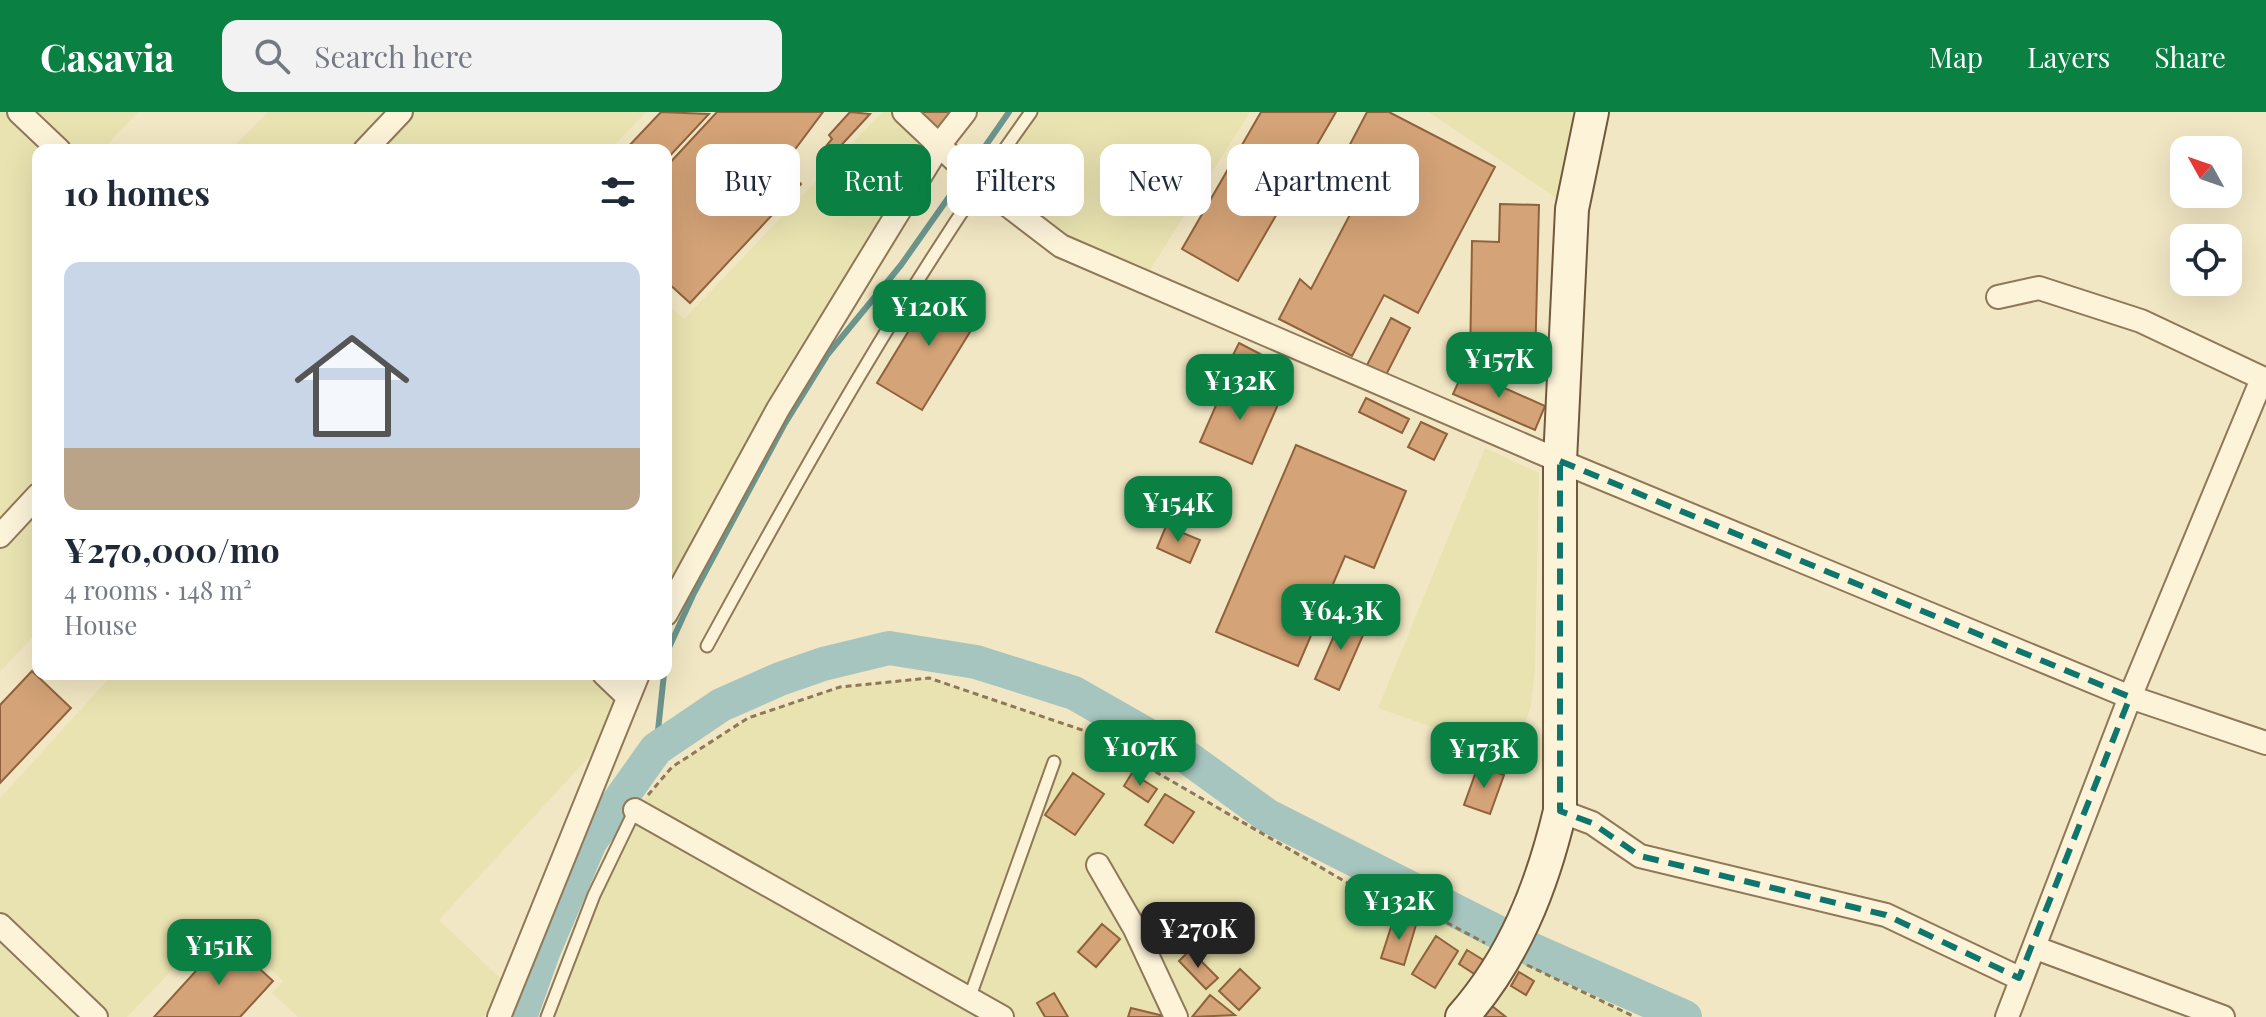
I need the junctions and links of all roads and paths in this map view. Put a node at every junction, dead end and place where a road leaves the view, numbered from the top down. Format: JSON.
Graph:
{"nodes":[{"id":1,"x":19,"y":112,"type":"edge"},
{"id":2,"x":401,"y":112,"type":"edge"},
{"id":3,"x":904,"y":112,"type":"edge"},
{"id":4,"x":965,"y":112,"type":"edge"},
{"id":5,"x":1031,"y":112,"type":"edge"},
{"id":6,"x":1592,"y":112,"type":"edge"},
{"id":7,"x":53,"y":144,"type":"edge"},
{"id":8,"x":371,"y":144,"type":"edge"},
{"id":9,"x":1008,"y":144,"type":"edge"},
{"id":10,"x":942,"y":147,"type":"junction"},
{"id":11,"x":947,"y":152,"type":"edge"},
{"id":12,"x":960,"y":216,"type":"edge"},
{"id":13,"x":1022,"y":216,"type":"edge"},
{"id":14,"x":1998,"y":297,"type":"dead end"},
{"id":15,"x":2264,"y":380,"type":"edge"},
{"id":16,"x":1560,"y":461,"type":"junction"},
{"id":17,"x":32,"y":501,"type":"edge"},
{"id":18,"x":0,"y":536,"type":"edge"},
{"id":19,"x":672,"y":603,"type":"edge"},
{"id":20,"x":707,"y":646,"type":"dead end"},
{"id":21,"x":610,"y":680,"type":"edge"},
{"id":22,"x":635,"y":680,"type":"edge"},
{"id":23,"x":627,"y":696,"type":"junction"},
{"id":24,"x":2130,"y":697,"type":"junction"},
{"id":25,"x":2266,"y":743,"type":"edge"},
{"id":26,"x":1054,"y":762,"type":"dead end"},
{"id":27,"x":635,"y":810,"type":"junction"},
{"id":28,"x":1560,"y":811,"type":"junction"},
{"id":29,"x":1098,"y":865,"type":"dead end"},
{"id":30,"x":0,"y":925,"type":"edge"},
{"id":31,"x":2036,"y":948,"type":"junction"},
{"id":32,"x":1509,"y":956,"type":"junction"},
{"id":33,"x":2019,"y":978,"type":"junction"},
{"id":34,"x":969,"y":999,"type":"junction"},
{"id":35,"x":96,"y":1017,"type":"edge"},
{"id":36,"x":499,"y":1017,"type":"edge"},
{"id":37,"x":547,"y":1017,"type":"edge"},
{"id":38,"x":1002,"y":1017,"type":"edge"},
{"id":39,"x":1176,"y":1017,"type":"edge"},
{"id":40,"x":1462,"y":1017,"type":"edge"},
{"id":41,"x":1635,"y":1017,"type":"edge"},
{"id":42,"x":2007,"y":1017,"type":"edge"},
{"id":43,"x":2223,"y":1017,"type":"edge"}],
"edges":[{"from":1,"to":7,"type":"street"},
{"from":2,"to":8,"type":"street"},
{"from":3,"to":10,"type":"street"},
{"from":4,"to":10,"type":"street"},
{"from":5,"to":9,"type":"lane"},
{"from":6,"to":16,"type":"street"},
{"from":10,"to":11,"type":"street"},
{"from":10,"to":19,"type":"street"},
{"from":12,"to":20,"type":"lane"},
{"from":13,"to":16,"type":"street"},
{"from":14,"to":15,"type":"street"},
{"from":15,"to":24,"type":"street"},
{"from":16,"to":24,"type":"street"},
{"from":16,"to":28,"type":"street"},
{"from":17,"to":18,"type":"street"},
{"from":21,"to":23,"type":"street"},
{"from":22,"to":23,"type":"street"},
{"from":23,"to":36,"type":"street"},
{"from":24,"to":25,"type":"street"},
{"from":24,"to":31,"type":"street"},
{"from":26,"to":34,"type":"lane"},
{"from":27,"to":32,"type":"path"},
{"from":27,"to":34,"type":"street"},
{"from":27,"to":37,"type":"lane"},
{"from":28,"to":32,"type":"street"},
{"from":28,"to":33,"type":"street"},
{"from":29,"to":39,"type":"street"},
{"from":30,"to":35,"type":"street"},
{"from":31,"to":33,"type":"street"},
{"from":31,"to":43,"type":"street"},
{"from":32,"to":40,"type":"street"},
{"from":32,"to":41,"type":"path"},
{"from":33,"to":42,"type":"street"},
{"from":34,"to":38,"type":"street"}]}
